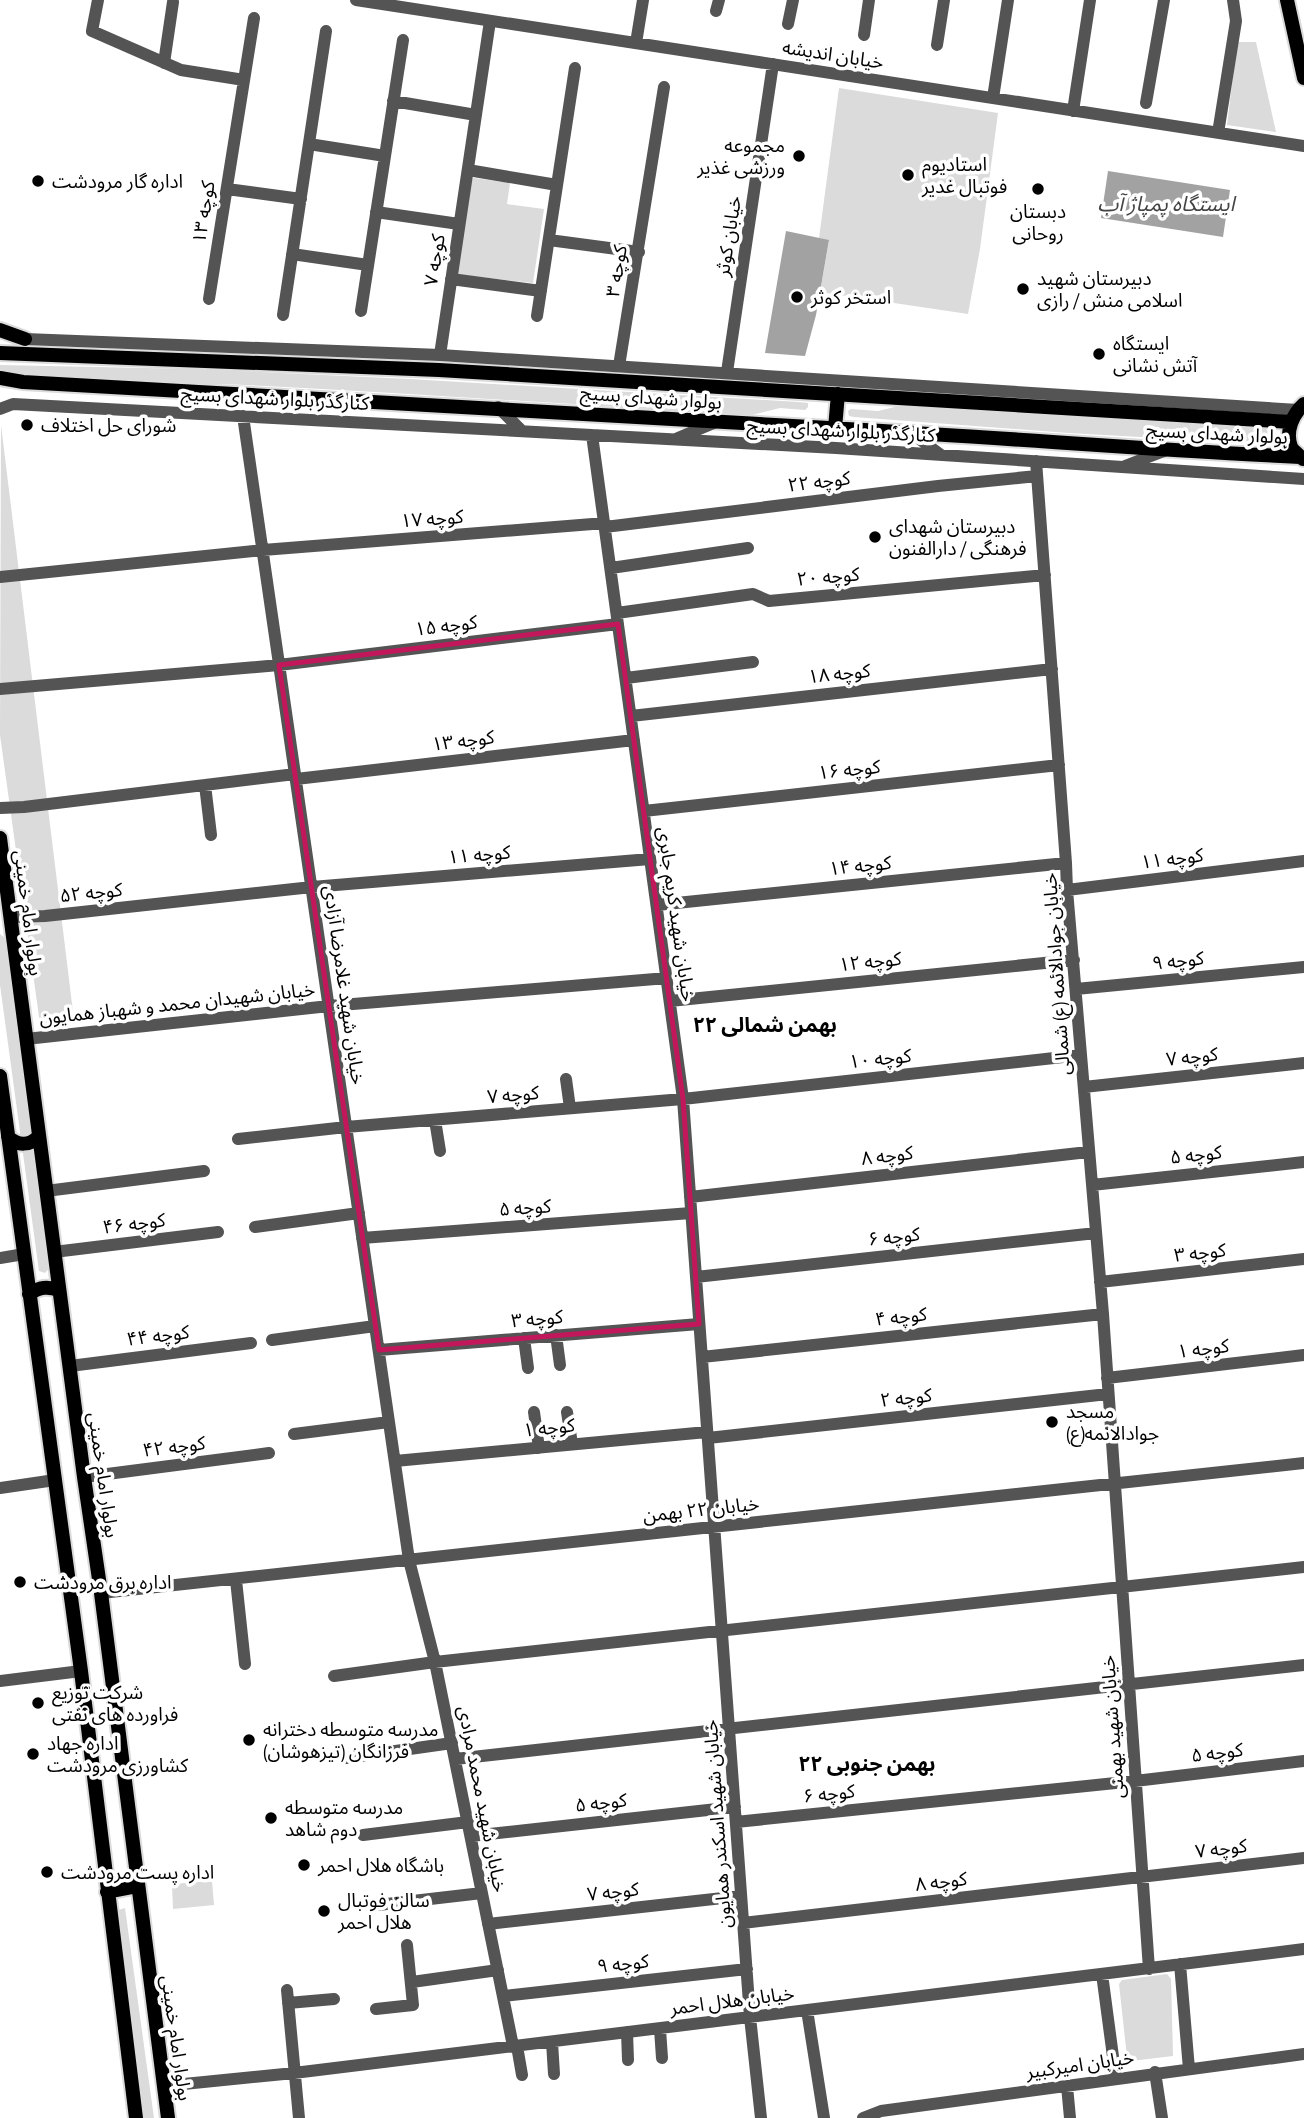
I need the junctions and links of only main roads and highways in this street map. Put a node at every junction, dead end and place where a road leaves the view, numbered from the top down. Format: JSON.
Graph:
{"nodes":[{"id":1,"x":1287,"y":0,"type":"edge"},
{"id":2,"x":1304,"y":78,"type":"edge"},
{"id":3,"x":0,"y":330,"type":"edge"},
{"id":4,"x":25,"y":339,"type":"road end"},
{"id":5,"x":0,"y":353,"type":"edge"},
{"id":6,"x":0,"y":378,"type":"edge"},
{"id":7,"x":838,"y":394,"type":"junction"},
{"id":8,"x":1297,"y":412,"type":"edge"},
{"id":9,"x":835,"y":428,"type":"junction"},
{"id":10,"x":1302,"y":458,"type":"edge"},
{"id":11,"x":0,"y":838,"type":"edge"},
{"id":12,"x":5,"y":919,"type":"edge"},
{"id":13,"x":0,"y":1076,"type":"edge"},
{"id":14,"x":39,"y":1136,"type":"junction"},
{"id":15,"x":8,"y":1137,"type":"junction"},
{"id":16,"x":6,"y":1171,"type":"edge"},
{"id":17,"x":59,"y":1290,"type":"junction"},
{"id":18,"x":29,"y":1294,"type":"junction"},
{"id":19,"x":138,"y":1886,"type":"junction"},
{"id":20,"x":107,"y":1892,"type":"junction"},
{"id":21,"x":136,"y":2118,"type":"edge"},
{"id":22,"x":169,"y":2118,"type":"edge"}],
"edges":[{"from":1,"to":2,"type":"main road"},
{"from":3,"to":4,"type":"main road"},
{"from":5,"to":7,"type":"main road","name":"بولوار شهدای بسیج"},
{"from":6,"to":9,"type":"main road","name":"بولوار شهدای بسیج"},
{"from":7,"to":8,"type":"main road","name":"بولوار شهدای بسیج"},
{"from":7,"to":9,"type":"main road"},
{"from":8,"to":10,"type":"main road"},
{"from":9,"to":10,"type":"main road","name":"بولوار شهدای بسیج"},
{"from":11,"to":12,"type":"main road","name":"بولوار امام خمینی"},
{"from":12,"to":14,"type":"main road","name":"بولوار امام خمینی"},
{"from":13,"to":15,"type":"main road"},
{"from":14,"to":15,"type":"main road"},
{"from":14,"to":17,"type":"main road","name":"بولوار امام خمینی"},
{"from":15,"to":16,"type":"main road"},
{"from":16,"to":18,"type":"main road"},
{"from":17,"to":18,"type":"main road"},
{"from":17,"to":19,"type":"main road","name":"بولوار امام خمینی"},
{"from":18,"to":20,"type":"main road"},
{"from":19,"to":20,"type":"main road"},
{"from":19,"to":22,"type":"main road","name":"بولوار امام خمینی"},
{"from":20,"to":21,"type":"main road"}]}
